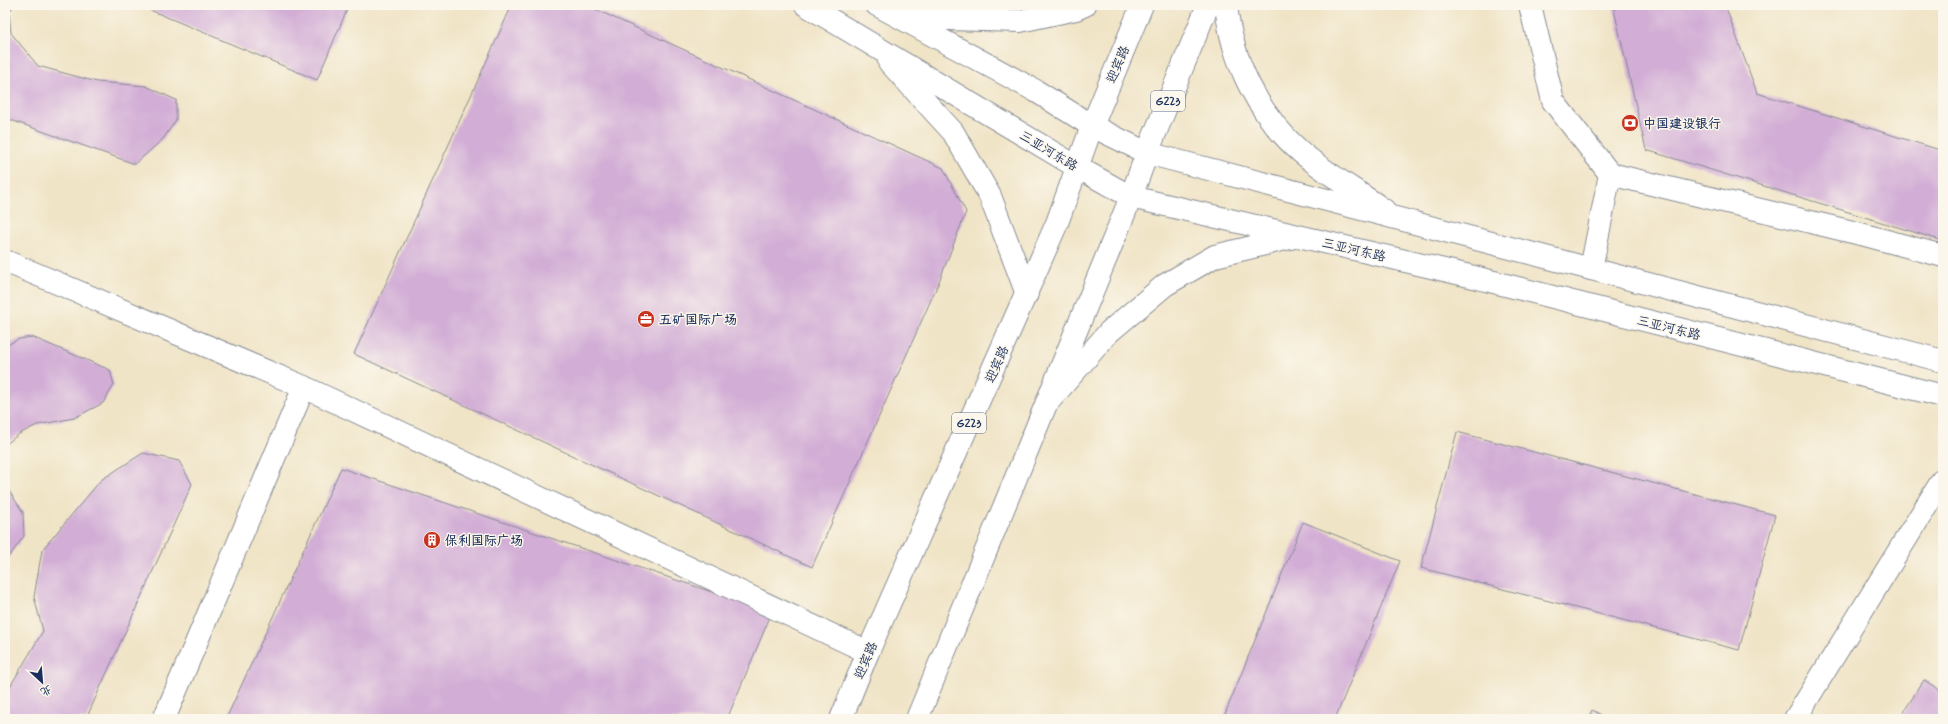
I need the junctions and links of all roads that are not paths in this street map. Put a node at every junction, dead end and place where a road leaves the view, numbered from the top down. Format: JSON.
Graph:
{"nodes":[{"id":1,"x":806,"y":5,"type":"edge"},
{"id":2,"x":878,"y":5,"type":"edge"},
{"id":3,"x":1085,"y":5,"type":"edge"},
{"id":4,"x":1142,"y":5,"type":"edge"},
{"id":5,"x":1208,"y":5,"type":"edge"},
{"id":6,"x":1226,"y":5,"type":"edge"},
{"id":7,"x":1530,"y":5,"type":"edge"},
{"id":8,"x":873,"y":45,"type":"junction"},
{"id":9,"x":1092,"y":126,"type":"junction"},
{"id":10,"x":1147,"y":153,"type":"junction"},
{"id":11,"x":1077,"y":168,"type":"junction"},
{"id":12,"x":1610,"y":174,"type":"junction"},
{"id":13,"x":1131,"y":197,"type":"junction"},
{"id":14,"x":1397,"y":219,"type":"junction"},
{"id":15,"x":1298,"y":236,"type":"junction"},
{"id":16,"x":1943,"y":256,"type":"edge"},
{"id":17,"x":5,"y":261,"type":"edge"},
{"id":18,"x":1590,"y":269,"type":"junction"},
{"id":19,"x":1026,"y":294,"type":"junction"},
{"id":20,"x":1943,"y":361,"type":"edge"},
{"id":21,"x":304,"y":386,"type":"junction"},
{"id":22,"x":1943,"y":396,"type":"edge"},
{"id":23,"x":1046,"y":404,"type":"junction"},
{"id":24,"x":1943,"y":479,"type":"edge"},
{"id":25,"x":868,"y":652,"type":"junction"},
{"id":26,"x":164,"y":719,"type":"edge"},
{"id":27,"x":841,"y":719,"type":"edge"},
{"id":28,"x":917,"y":719,"type":"edge"},
{"id":29,"x":1795,"y":719,"type":"edge"}],
"edges":[{"from":1,"to":8,"type":"main road","name":"三亚河东路"},
{"from":2,"to":3,"type":"main road"},
{"from":2,"to":9,"type":"main road"},
{"from":4,"to":9,"type":"main road","name":"迎宾路","number":"G223"},
{"from":5,"to":10,"type":"main road","number":"G223"},
{"from":6,"to":14,"type":"main road"},
{"from":7,"to":12,"type":"main road"},
{"from":8,"to":11,"type":"main road","name":"三亚河东路"},
{"from":8,"to":19,"type":"main road"},
{"from":9,"to":10,"type":"main road"},
{"from":9,"to":11,"type":"main road","name":"迎宾路","number":"G223"},
{"from":10,"to":13,"type":"main road","number":"G223"},
{"from":10,"to":14,"type":"main road"},
{"from":11,"to":13,"type":"main road","name":"三亚河东路"},
{"from":11,"to":19,"type":"main road","name":"迎宾路","number":"G223"},
{"from":12,"to":16,"type":"main road"},
{"from":12,"to":18,"type":"main road"},
{"from":13,"to":15,"type":"main road","name":"三亚河东路"},
{"from":13,"to":23,"type":"main road","number":"G223"},
{"from":14,"to":18,"type":"main road"},
{"from":15,"to":22,"type":"main road","name":"三亚河东路"},
{"from":15,"to":23,"type":"main road"},
{"from":17,"to":21,"type":"main road"},
{"from":18,"to":20,"type":"main road"},
{"from":19,"to":25,"type":"main road","name":"迎宾路","number":"G223"},
{"from":21,"to":25,"type":"main road"},
{"from":21,"to":26,"type":"main road"},
{"from":23,"to":28,"type":"main road","number":"G223"},
{"from":24,"to":29,"type":"main road"},
{"from":25,"to":27,"type":"main road","name":"迎宾路","number":"G223"}]}
